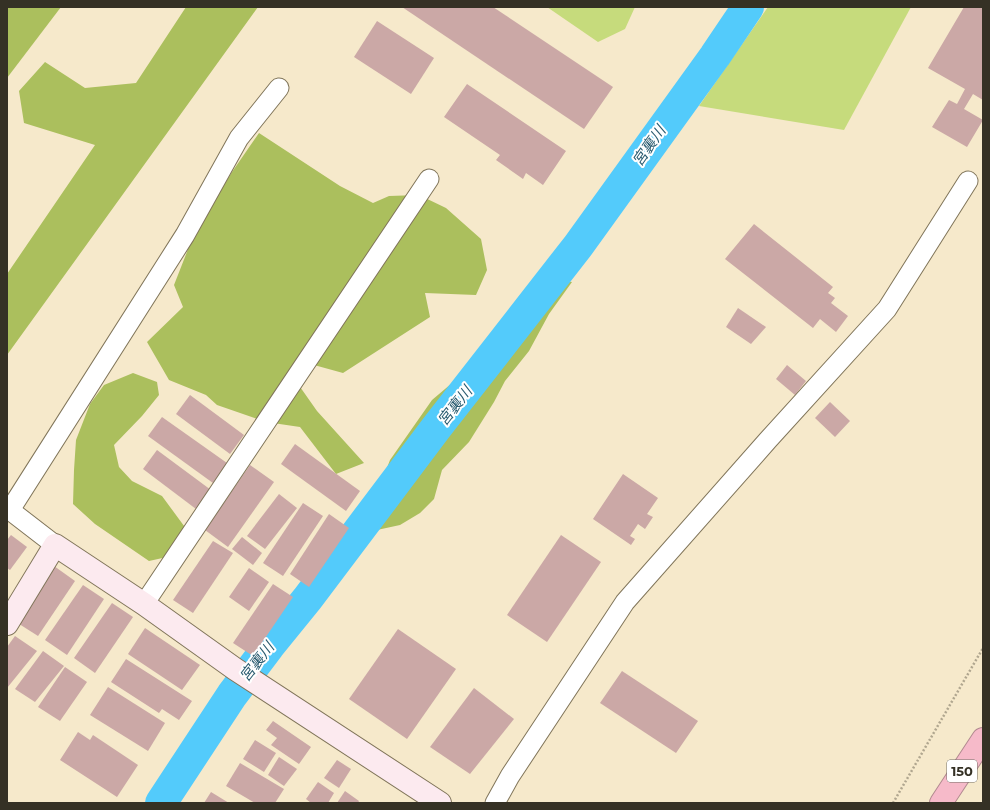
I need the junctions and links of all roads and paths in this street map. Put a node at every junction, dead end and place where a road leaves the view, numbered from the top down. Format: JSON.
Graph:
{"nodes":[{"id":1,"x":279,"y":88,"type":"dead end"},
{"id":2,"x":429,"y":179,"type":"dead end"},
{"id":3,"x":968,"y":181,"type":"dead end"},
{"id":4,"x":9,"y":509,"type":"edge"},
{"id":5,"x":55,"y":545,"type":"junction"},
{"id":6,"x":144,"y":604,"type":"junction"},
{"id":7,"x":7,"y":624,"type":"edge"},
{"id":8,"x":983,"y":648,"type":"edge"},
{"id":9,"x":983,"y":739,"type":"edge"},
{"id":10,"x":440,"y":803,"type":"edge"},
{"id":11,"x":495,"y":803,"type":"edge"},
{"id":12,"x":893,"y":803,"type":"edge"},
{"id":13,"x":941,"y":803,"type":"edge"}],
"edges":[{"from":1,"to":4,"type":"street"},
{"from":2,"to":6,"type":"street"},
{"from":3,"to":11,"type":"street"},
{"from":4,"to":5,"type":"street"},
{"from":5,"to":6,"type":"street"},
{"from":5,"to":7,"type":"street"},
{"from":6,"to":10,"type":"street"},
{"from":8,"to":12,"type":"path"},
{"from":9,"to":13,"type":"highway","number":"150"}]}
